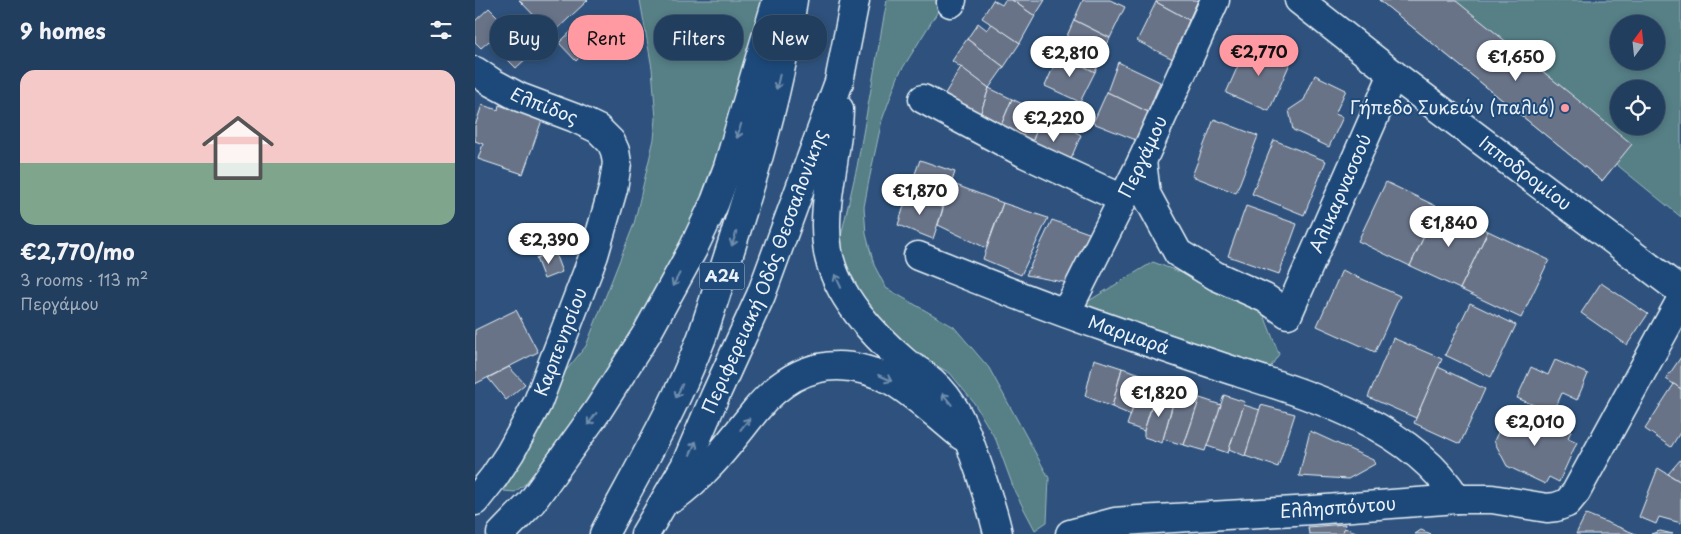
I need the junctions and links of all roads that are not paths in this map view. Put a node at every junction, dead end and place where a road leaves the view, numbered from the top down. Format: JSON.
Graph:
{"nodes":[{"id":1,"x":777,"y":0,"type":"edge"},
{"id":2,"x":793,"y":0,"type":"edge"},
{"id":3,"x":855,"y":0,"type":"edge"},
{"id":4,"x":1215,"y":0,"type":"edge"},
{"id":5,"x":1299,"y":0,"type":"edge"},
{"id":6,"x":475,"y":71,"type":"edge"},
{"id":7,"x":1393,"y":74,"type":"junction"},
{"id":8,"x":839,"y":82,"type":"junction"},
{"id":9,"x":923,"y":100,"type":"dead end"},
{"id":10,"x":611,"y":142,"type":"joint"},
{"id":11,"x":1142,"y":161,"type":"junction"},
{"id":12,"x":1123,"y":199,"type":"junction"},
{"id":13,"x":918,"y":256,"type":"dead end"},
{"id":14,"x":1681,"y":291,"type":"edge"},
{"id":15,"x":1681,"y":300,"type":"edge"},
{"id":16,"x":1066,"y":313,"type":"junction"},
{"id":17,"x":970,"y":442,"type":"junction"},
{"id":18,"x":1457,"y":499,"type":"junction"},
{"id":19,"x":475,"y":501,"type":"edge"},
{"id":20,"x":531,"y":503,"type":"junction"},
{"id":21,"x":661,"y":506,"type":"junction"},
{"id":22,"x":996,"y":529,"type":"edge"},
{"id":23,"x":501,"y":534,"type":"edge"},
{"id":24,"x":517,"y":534,"type":"edge"},
{"id":25,"x":604,"y":534,"type":"edge"},
{"id":26,"x":645,"y":534,"type":"edge"},
{"id":27,"x":1069,"y":534,"type":"edge"}],
"edges":[{"from":1,"to":20,"type":"main road","one_way":true},
{"from":2,"to":25,"type":"main road","name":"Περιφερειακή Οδός Θεσσαλονίκης","number":"Α24","one_way":true},
{"from":3,"to":8,"type":"main road","name":"Περιφερειακή Οδός Θεσσαλονίκης","number":"Α24"},
{"from":4,"to":11,"type":"main road","name":"Περγάμου"},
{"from":5,"to":7,"type":"main road","name":"Ιπποδρομίου"},
{"from":6,"to":10,"type":"main road","name":"Ελπίδος"},
{"from":7,"to":11,"type":"main road","name":"Αλικαρνασσού"},
{"from":7,"to":14,"type":"main road","name":"Ιπποδρομίου"},
{"from":17,"to":8,"type":"main road","one_way":true},
{"from":21,"to":8,"type":"main road","name":"Περιφερειακή Οδός Θεσσαλονίκης","number":"Α24","one_way":true},
{"from":9,"to":12,"type":"main road"},
{"from":10,"to":19,"type":"main road","name":"Καρπενησίου"},
{"from":11,"to":12,"type":"main road","name":"Περγάμου"},
{"from":12,"to":16,"type":"main road","name":"Περγάμου"},
{"from":13,"to":16,"type":"main road","name":"Μαρμαρά"},
{"from":15,"to":18,"type":"main road","name":"Ελλησπόντου"},
{"from":16,"to":18,"type":"main road","name":"Μαρμαρά"},
{"from":21,"to":17,"type":"main road","one_way":true},
{"from":17,"to":22,"type":"main road"},
{"from":18,"to":27,"type":"main road","name":"Ελλησπόντου"},
{"from":20,"to":23,"type":"main road"},
{"from":20,"to":24,"type":"main road"},
{"from":21,"to":26,"type":"main road","name":"Περιφερειακή Οδός Θεσσαλονίκης","number":"Α24"}]}
